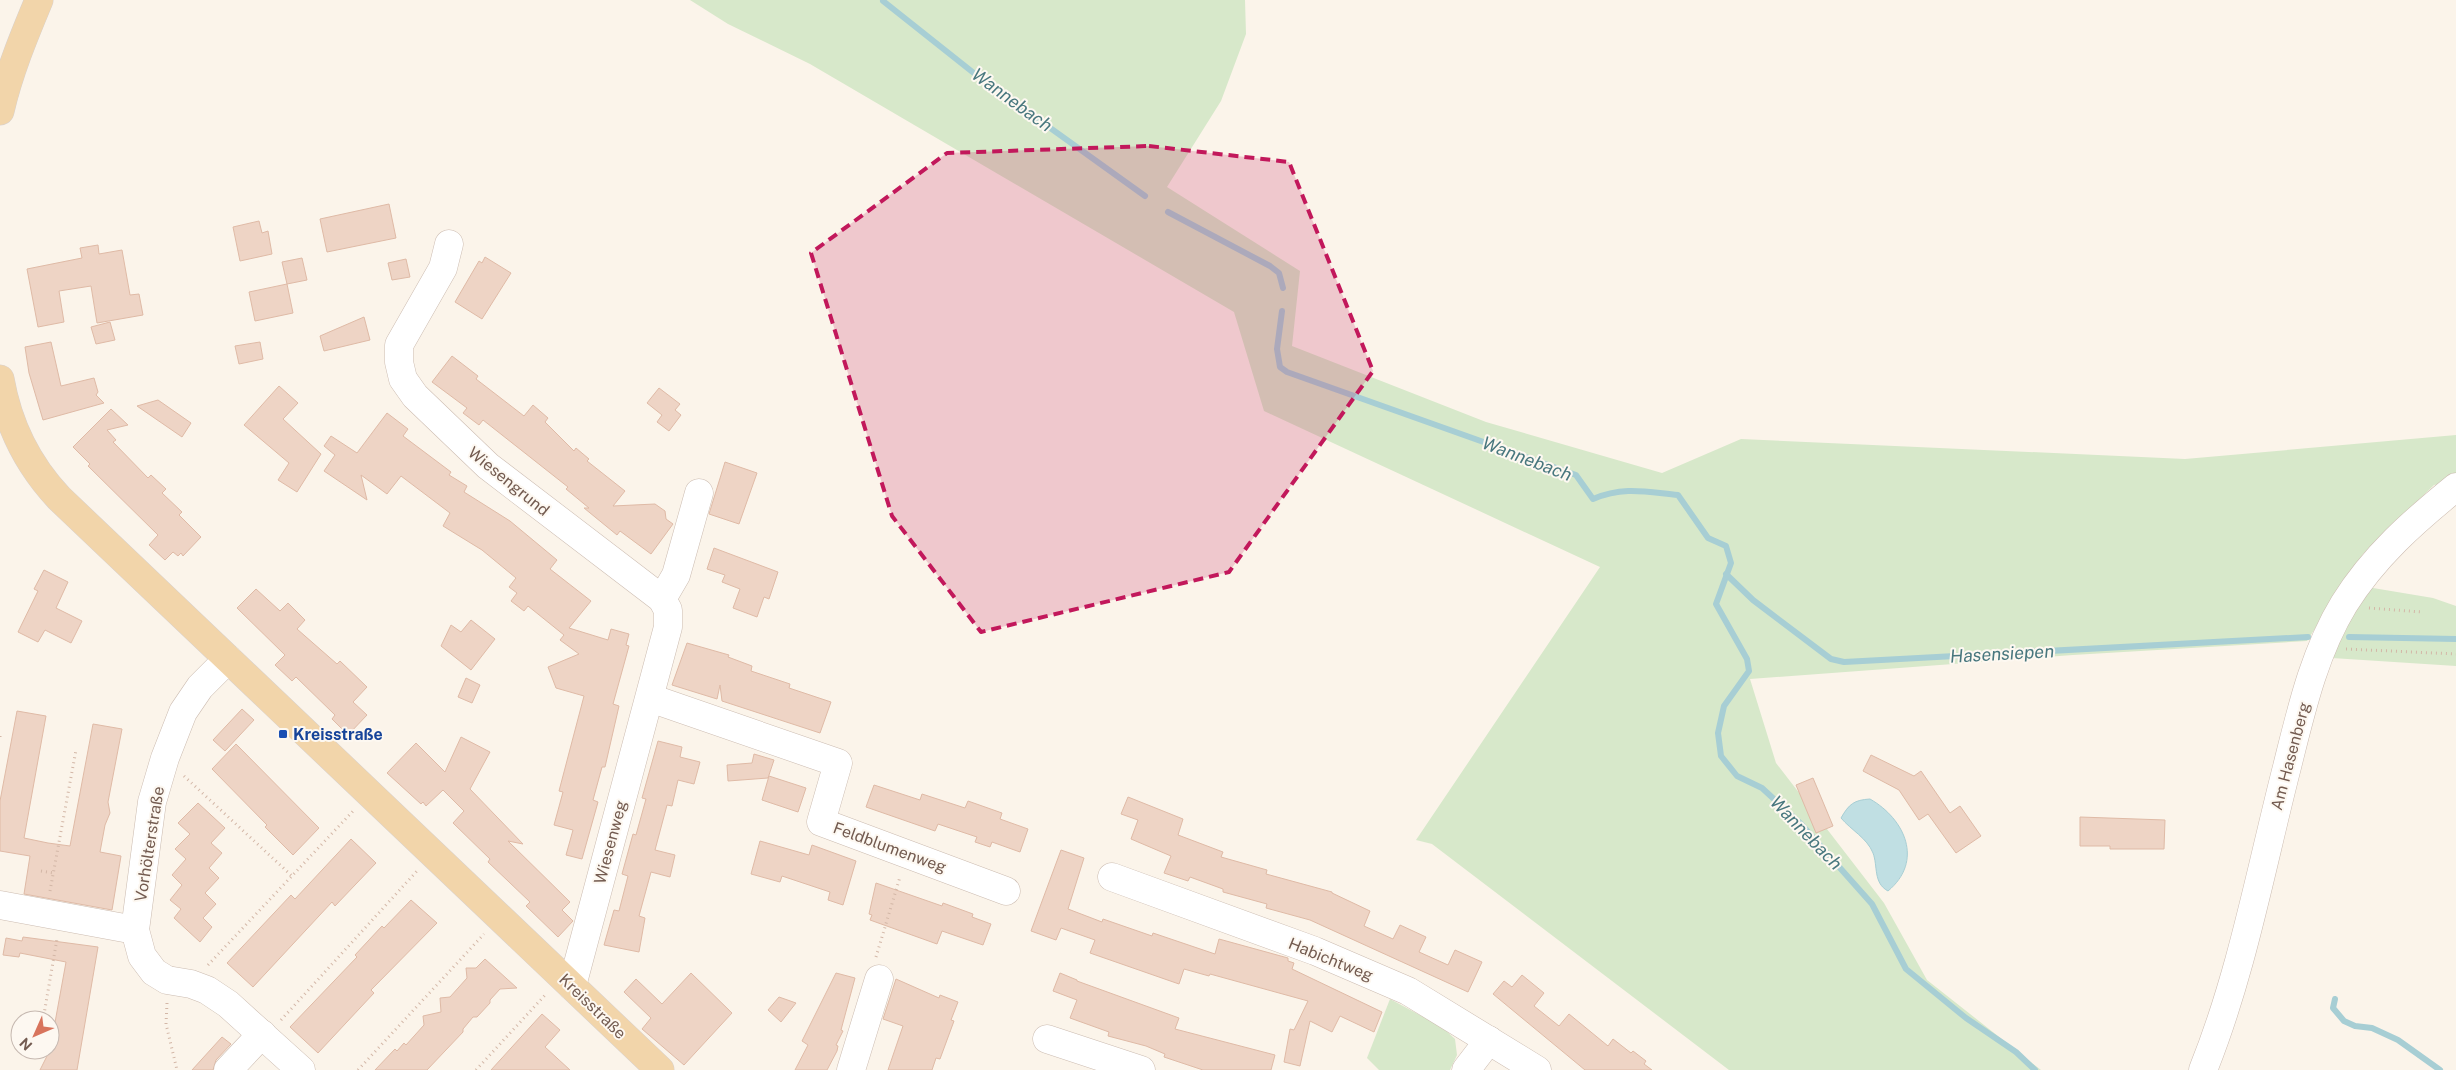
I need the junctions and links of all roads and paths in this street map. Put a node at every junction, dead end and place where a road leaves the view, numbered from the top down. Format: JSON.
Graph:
{"nodes":[{"id":1,"x":39,"y":0,"type":"edge"},
{"id":2,"x":0,"y":111,"type":"edge"},
{"id":3,"x":449,"y":244,"type":"dead end"},
{"id":4,"x":0,"y":378,"type":"edge"},
{"id":5,"x":2456,"y":487,"type":"edge"},
{"id":6,"x":699,"y":493,"type":"dead end"},
{"id":7,"x":662,"y":599,"type":"junction"},
{"id":8,"x":2343,"y":605,"type":"junction"},
{"id":9,"x":2422,"y":612,"type":"dead end"},
{"id":10,"x":2323,"y":648,"type":"junction"},
{"id":11,"x":2456,"y":654,"type":"edge"},
{"id":12,"x":228,"y":659,"type":"junction"},
{"id":13,"x":650,"y":698,"type":"junction"},
{"id":14,"x":76,"y":750,"type":"dead end"},
{"id":15,"x":165,"y":758,"type":"junction"},
{"id":16,"x":370,"y":794,"type":"junction"},
{"id":17,"x":907,"y":852,"type":"junction"},
{"id":18,"x":433,"y":854,"type":"junction"},
{"id":19,"x":60,"y":870,"type":"dead end"},
{"id":20,"x":42,"y":871,"type":"dead end"},
{"id":21,"x":54,"y":871,"type":"junction"},
{"id":22,"x":292,"y":876,"type":"junction"},
{"id":23,"x":1112,"y":877,"type":"dead end"},
{"id":24,"x":1006,"y":890,"type":"dead end"},
{"id":25,"x":0,"y":905,"type":"edge"},
{"id":26,"x":54,"y":915,"type":"junction"},
{"id":27,"x":500,"y":917,"type":"junction"},
{"id":28,"x":135,"y":930,"type":"junction"},
{"id":29,"x":879,"y":979,"type":"joint"},
{"id":30,"x":179,"y":982,"type":"junction"},
{"id":31,"x":567,"y":982,"type":"junction"},
{"id":32,"x":44,"y":1010,"type":"edge"},
{"id":33,"x":264,"y":1036,"type":"junction"},
{"id":34,"x":1047,"y":1038,"type":"dead end"},
{"id":35,"x":1489,"y":1040,"type":"junction"},
{"id":36,"x":177,"y":1070,"type":"edge"},
{"id":37,"x":228,"y":1070,"type":"edge"},
{"id":38,"x":301,"y":1070,"type":"edge"},
{"id":39,"x":358,"y":1070,"type":"edge"},
{"id":40,"x":476,"y":1070,"type":"edge"},
{"id":41,"x":660,"y":1070,"type":"edge"},
{"id":42,"x":851,"y":1070,"type":"edge"},
{"id":43,"x":1141,"y":1070,"type":"edge"},
{"id":44,"x":1466,"y":1070,"type":"edge"},
{"id":45,"x":1537,"y":1070,"type":"edge"},
{"id":46,"x":2203,"y":1070,"type":"edge"}],
"edges":[{"from":1,"to":2,"type":"main road"},
{"from":3,"to":7,"type":"street","name":"Wiesengrund"},
{"from":4,"to":12,"type":"main road","name":"Kreisstraße"},
{"from":5,"to":8,"type":"street","name":"Am Hasenberg"},
{"from":6,"to":7,"type":"street"},
{"from":7,"to":13,"type":"street"},
{"from":8,"to":9,"type":"path"},
{"from":8,"to":10,"type":"street","name":"Am Hasenberg"},
{"from":10,"to":11,"type":"path"},
{"from":10,"to":46,"type":"street","name":"Am Hasenberg"},
{"from":12,"to":15,"type":"street","name":"Vorhölterstraße"},
{"from":12,"to":16,"type":"main road","name":"Kreisstraße"},
{"from":13,"to":17,"type":"street","name":"Feldblumenweg"},
{"from":13,"to":31,"type":"street","name":"Wiesenweg"},
{"from":14,"to":21,"type":"path"},
{"from":15,"to":22,"type":"path"},
{"from":15,"to":28,"type":"street","name":"Vorhölterstraße"},
{"from":16,"to":18,"type":"main road","name":"Kreisstraße"},
{"from":16,"to":22,"type":"path"},
{"from":17,"to":24,"type":"street","name":"Feldblumenweg"},
{"from":17,"to":29,"type":"path"},
{"from":18,"to":27,"type":"main road","name":"Kreisstraße"},
{"from":18,"to":33,"type":"path"},
{"from":19,"to":21,"type":"path"},
{"from":20,"to":21,"type":"path"},
{"from":21,"to":26,"type":"path"},
{"from":22,"to":30,"type":"path"},
{"from":23,"to":35,"type":"street","name":"Habichtweg"},
{"from":25,"to":26,"type":"street"},
{"from":26,"to":28,"type":"street"},
{"from":26,"to":32,"type":"path"},
{"from":27,"to":31,"type":"main road","name":"Kreisstraße"},
{"from":27,"to":39,"type":"path"},
{"from":28,"to":30,"type":"street","name":"Vorhölterstraße"},
{"from":29,"to":42,"type":"street"},
{"from":30,"to":33,"type":"street","name":"Vorhölterstraße"},
{"from":30,"to":36,"type":"path"},
{"from":31,"to":40,"type":"path"},
{"from":31,"to":41,"type":"main road","name":"Kreisstraße"},
{"from":33,"to":37,"type":"street"},
{"from":33,"to":38,"type":"street","name":"Vorhölterstraße"},
{"from":34,"to":43,"type":"street"},
{"from":35,"to":44,"type":"street"},
{"from":35,"to":45,"type":"street","name":"Habichtweg"}]}
